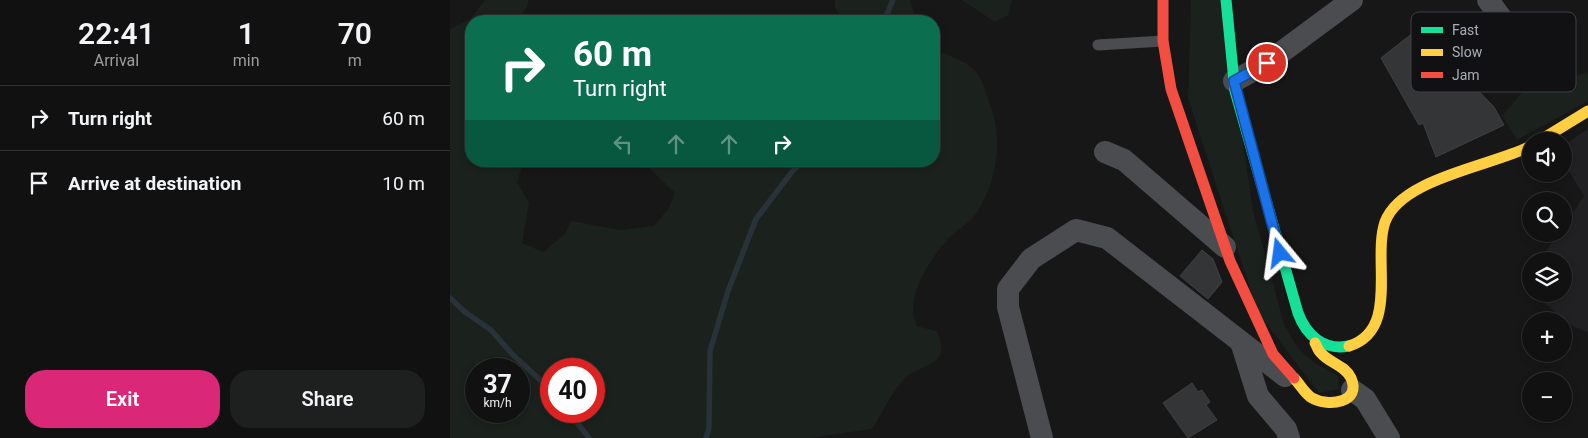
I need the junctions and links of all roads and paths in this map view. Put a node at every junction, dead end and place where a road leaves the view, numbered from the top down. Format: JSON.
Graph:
{"nodes":[{"id":1,"x":1162,"y":0,"type":"edge"},
{"id":2,"x":1226,"y":0,"type":"edge"},
{"id":3,"x":1352,"y":0,"type":"edge"},
{"id":4,"x":1488,"y":0,"type":"edge"},
{"id":5,"x":1497,"y":12,"type":"edge"},
{"id":6,"x":1164,"y":41,"type":"junction"},
{"id":7,"x":1098,"y":45,"type":"dead end"},
{"id":8,"x":1234,"y":81,"type":"junction"},
{"id":9,"x":1588,"y":111,"type":"edge"},
{"id":10,"x":1554,"y":132,"type":"edge"},
{"id":11,"x":1522,"y":149,"type":"edge"},
{"id":12,"x":1105,"y":152,"type":"dead end"},
{"id":13,"x":1225,"y":247,"type":"junction"},
{"id":14,"x":1313,"y":338,"type":"junction"},
{"id":15,"x":1242,"y":345,"type":"junction"},
{"id":16,"x":1302,"y":388,"type":"junction"},
{"id":17,"x":1352,"y":390,"type":"junction"},
{"id":18,"x":1042,"y":438,"type":"edge"},
{"id":19,"x":1288,"y":438,"type":"edge"},
{"id":20,"x":1389,"y":438,"type":"edge"}],
"edges":[{"from":1,"to":6,"type":"street"},
{"from":2,"to":8,"type":"street"},
{"from":3,"to":8,"type":"street"},
{"from":4,"to":5,"type":"street"},
{"from":6,"to":7,"type":"lane"},
{"from":6,"to":13,"type":"street"},
{"from":8,"to":14,"type":"street"},
{"from":9,"to":10,"type":"street"},
{"from":11,"to":14,"type":"street"},
{"from":12,"to":13,"type":"street"},
{"from":13,"to":16,"type":"street"},
{"from":14,"to":17,"type":"street"},
{"from":15,"to":16,"type":"street"},
{"from":15,"to":18,"type":"street"},
{"from":15,"to":19,"type":"street"},
{"from":16,"to":17,"type":"street"},
{"from":17,"to":20,"type":"street"}]}
